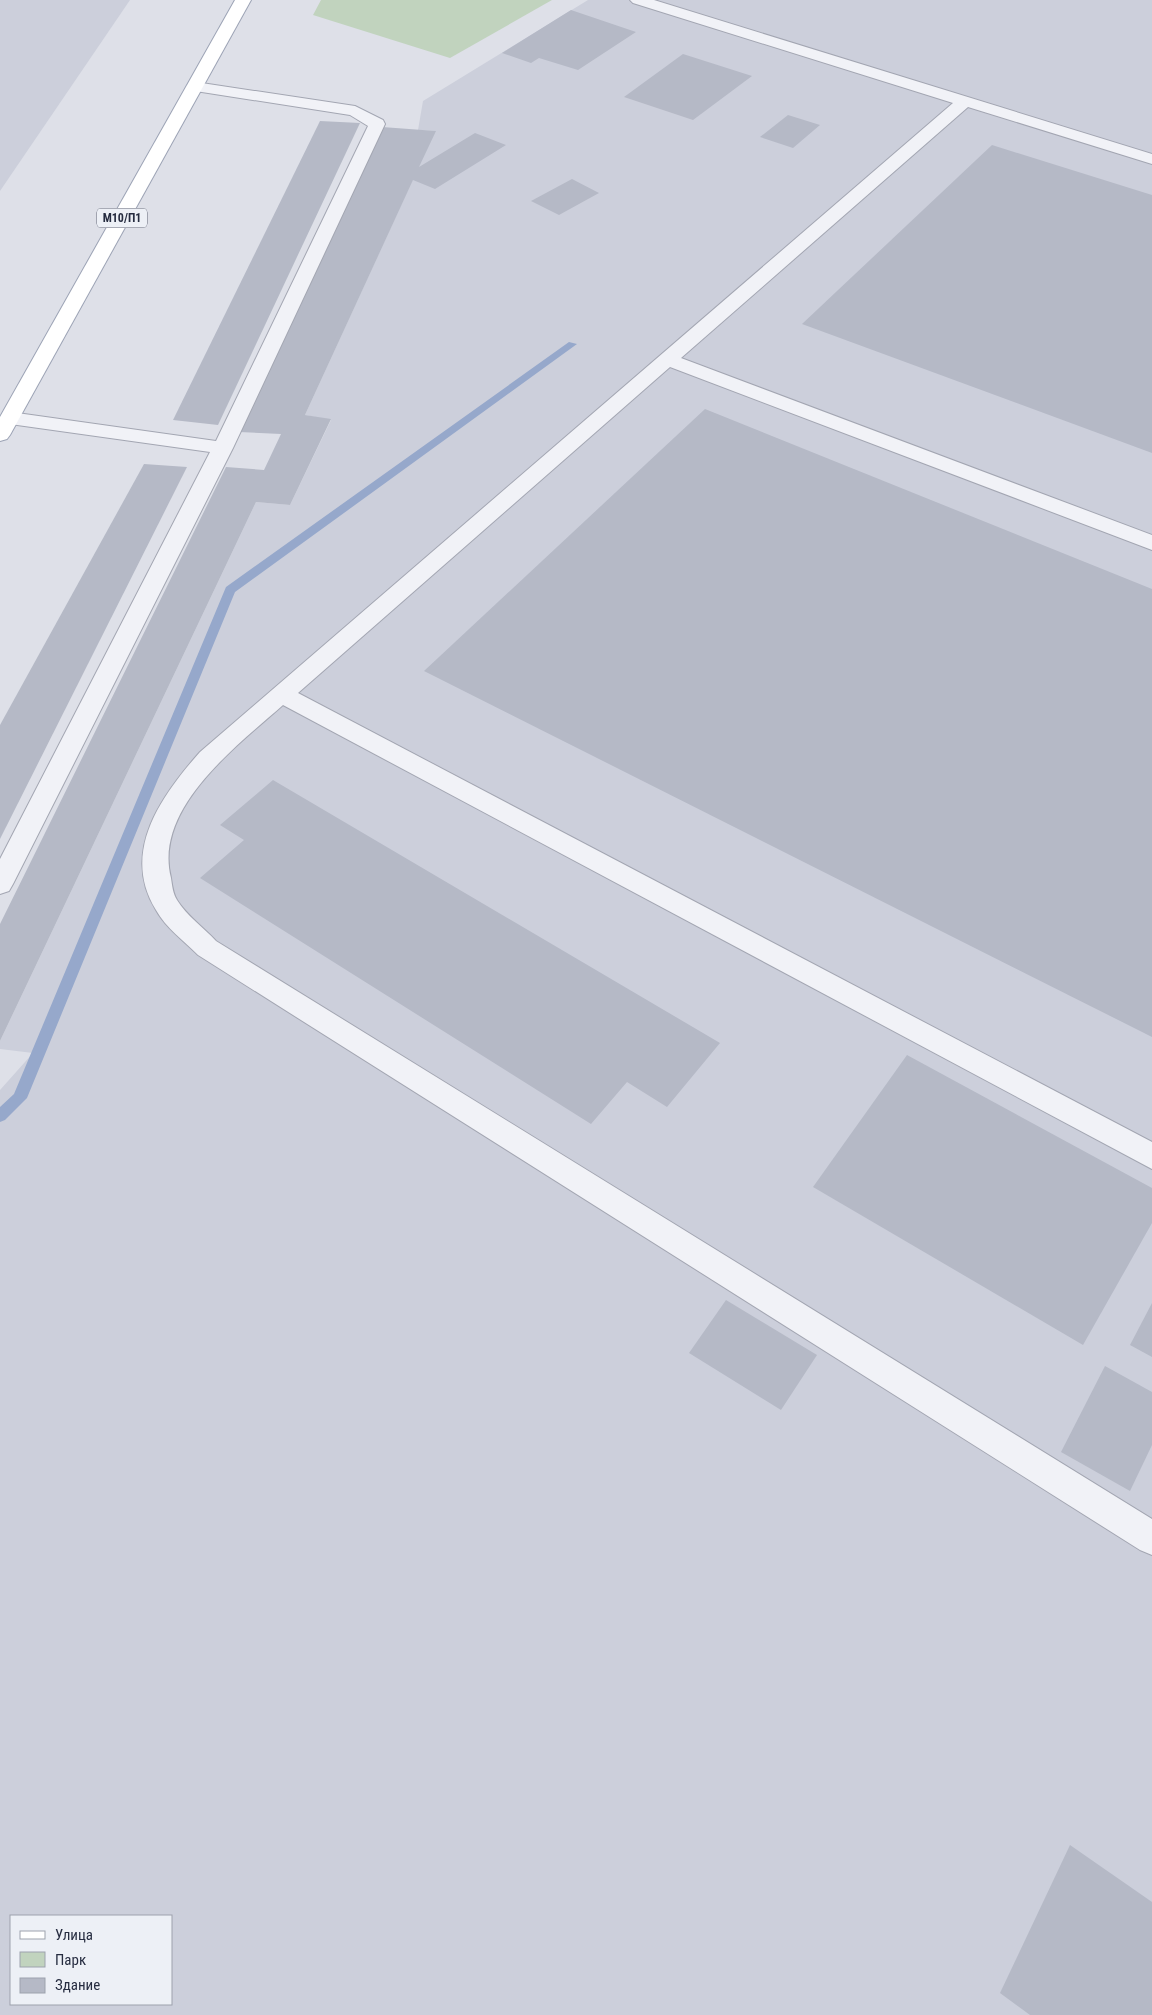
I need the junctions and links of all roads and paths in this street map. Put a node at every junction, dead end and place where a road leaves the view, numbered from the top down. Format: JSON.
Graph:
{"nodes":[{"id":1,"x":243,"y":0,"type":"edge"},
{"id":2,"x":638,"y":0,"type":"edge"},
{"id":3,"x":195,"y":87,"type":"junction"},
{"id":4,"x":965,"y":101,"type":"junction"},
{"id":5,"x":1152,"y":158,"type":"edge"},
{"id":6,"x":667,"y":359,"type":"junction"},
{"id":7,"x":5,"y":426,"type":"edge"},
{"id":8,"x":223,"y":448,"type":"junction"},
{"id":9,"x":1152,"y":543,"type":"edge"},
{"id":10,"x":280,"y":694,"type":"junction"},
{"id":11,"x":0,"y":884,"type":"edge"},
{"id":12,"x":1152,"y":1156,"type":"edge"},
{"id":13,"x":1152,"y":1538,"type":"edge"}],
"edges":[{"from":1,"to":3,"type":"main road","number":"М10/П1"},
{"from":2,"to":4,"type":"lane"},
{"from":3,"to":7,"type":"main road","number":"М10/П1"},
{"from":3,"to":8,"type":"lane"},
{"from":4,"to":5,"type":"lane"},
{"from":4,"to":6,"type":"lane"},
{"from":6,"to":9,"type":"lane"},
{"from":6,"to":10,"type":"lane"},
{"from":7,"to":8,"type":"lane"},
{"from":8,"to":11,"type":"lane"},
{"from":10,"to":12,"type":"lane"},
{"from":10,"to":13,"type":"lane"}]}
